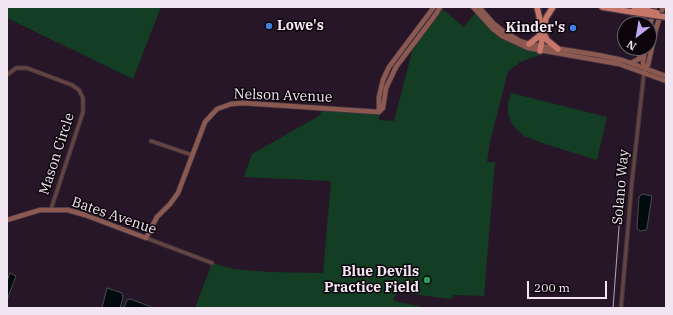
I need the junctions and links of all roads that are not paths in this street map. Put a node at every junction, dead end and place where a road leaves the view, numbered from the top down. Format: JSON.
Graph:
{"nodes":[{"id":1,"x":434,"y":7,"type":"edge"},
{"id":2,"x":440,"y":7,"type":"edge"},
{"id":3,"x":473,"y":7,"type":"edge"},
{"id":4,"x":479,"y":7,"type":"edge"},
{"id":5,"x":537,"y":7,"type":"edge"},
{"id":6,"x":553,"y":7,"type":"edge"},
{"id":7,"x":602,"y":7,"type":"edge"},
{"id":8,"x":663,"y":7,"type":"edge"},
{"id":9,"x":632,"y":9,"type":"edge"},
{"id":10,"x":666,"y":16,"type":"edge"},
{"id":11,"x":543,"y":31,"type":"junction"},
{"id":12,"x":538,"y":37,"type":"junction"},
{"id":13,"x":529,"y":44,"type":"junction"},
{"id":14,"x":540,"y":47,"type":"junction"},
{"id":15,"x":558,"y":49,"type":"junction"},
{"id":16,"x":640,"y":56,"type":"edge"},
{"id":17,"x":643,"y":56,"type":"edge"},
{"id":18,"x":631,"y":63,"type":"junction"},
{"id":19,"x":645,"y":70,"type":"junction"},
{"id":20,"x":7,"y":76,"type":"edge"},
{"id":21,"x":666,"y":76,"type":"edge"},
{"id":22,"x":666,"y":81,"type":"edge"},
{"id":23,"x":379,"y":112,"type":"junction"},
{"id":24,"x":151,"y":140,"type":"dead end"},
{"id":25,"x":192,"y":155,"type":"junction"},
{"id":26,"x":51,"y":209,"type":"junction"},
{"id":27,"x":7,"y":220,"type":"edge"},
{"id":28,"x":146,"y":238,"type":"junction"},
{"id":29,"x":212,"y":263,"type":"dead end"},
{"id":30,"x":621,"y":308,"type":"edge"}],
"edges":[{"from":1,"to":23,"type":"street"},
{"from":2,"to":23,"type":"street"},
{"from":3,"to":14,"type":"street"},
{"from":4,"to":13,"type":"street"},
{"from":5,"to":12,"type":"highway"},
{"from":6,"to":11,"type":"highway"},
{"from":7,"to":9,"type":"highway"},
{"from":8,"to":19,"type":"street","name":"Solano Way"},
{"from":9,"to":10,"type":"highway","bridge":true},
{"from":11,"to":14,"type":"highway"},
{"from":11,"to":15,"type":"highway"},
{"from":12,"to":13,"type":"highway"},
{"from":12,"to":14,"type":"highway"},
{"from":13,"to":14,"type":"street"},
{"from":14,"to":15,"type":"street"},
{"from":14,"to":19,"type":"street"},
{"from":15,"to":18,"type":"street"},
{"from":16,"to":18,"type":"street"},
{"from":17,"to":19,"type":"street","name":"Solano Way"},
{"from":18,"to":19,"type":"street"},
{"from":19,"to":21,"type":"street"},
{"from":19,"to":22,"type":"street"},
{"from":19,"to":30,"type":"street","name":"Solano Way"},
{"from":20,"to":26,"type":"street","name":"Mason Circle"},
{"from":23,"to":25,"type":"street","name":"Nelson Avenue"},
{"from":24,"to":25,"type":"street"},
{"from":25,"to":28,"type":"street","name":"Nelson Avenue"},
{"from":26,"to":27,"type":"street","name":"Bates Avenue"},
{"from":26,"to":28,"type":"street","name":"Bates Avenue"},
{"from":28,"to":29,"type":"street","name":"Bates Avenue"}]}
